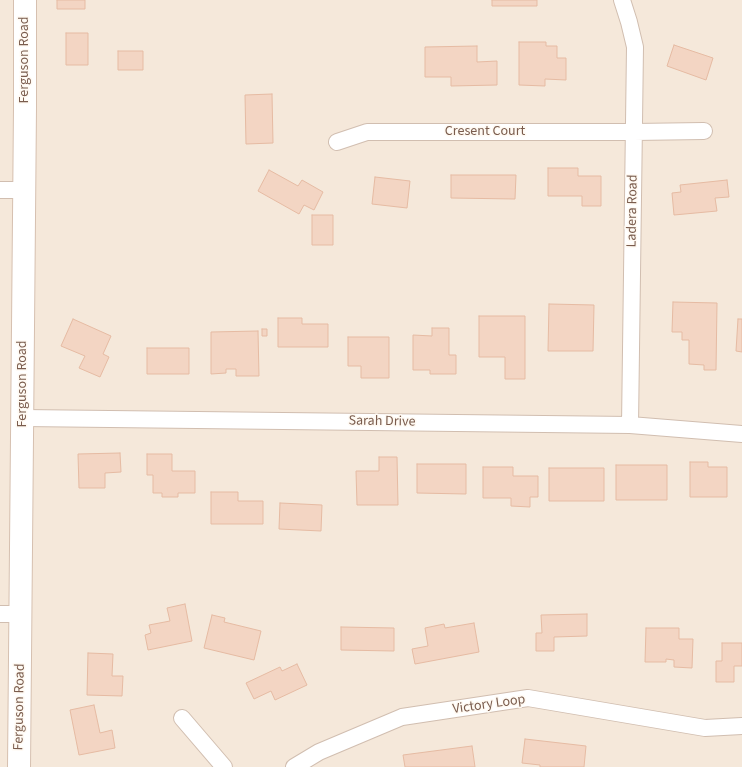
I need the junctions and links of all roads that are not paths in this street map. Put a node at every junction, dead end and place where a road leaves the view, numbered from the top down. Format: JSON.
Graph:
{"nodes":[{"id":1,"x":25,"y":0,"type":"edge"},
{"id":2,"x":622,"y":0,"type":"edge"},
{"id":3,"x":704,"y":131,"type":"dead end"},
{"id":4,"x":634,"y":132,"type":"junction"},
{"id":5,"x":337,"y":142,"type":"dead end"},
{"id":6,"x":0,"y":190,"type":"edge"},
{"id":7,"x":24,"y":190,"type":"junction"},
{"id":8,"x":23,"y":418,"type":"junction"},
{"id":9,"x":630,"y":425,"type":"junction"},
{"id":10,"x":742,"y":434,"type":"edge"},
{"id":11,"x":10,"y":614,"type":"edge"},
{"id":12,"x":182,"y":718,"type":"dead end"},
{"id":13,"x":742,"y":726,"type":"edge"},
{"id":14,"x":19,"y":767,"type":"edge"},
{"id":15,"x":224,"y":767,"type":"edge"},
{"id":16,"x":294,"y":767,"type":"edge"}],
"edges":[{"from":1,"to":7,"type":"street","name":"Ferguson Road"},
{"from":2,"to":4,"type":"street","name":"Ladera Road"},
{"from":3,"to":4,"type":"street","name":"Cresent Court"},
{"from":4,"to":5,"type":"street","name":"Cresent Court"},
{"from":4,"to":9,"type":"street","name":"Ladera Road"},
{"from":6,"to":7,"type":"street"},
{"from":7,"to":8,"type":"street","name":"Ferguson Road"},
{"from":8,"to":9,"type":"street","name":"Sarah Drive"},
{"from":8,"to":11,"type":"street","name":"Ferguson Road"},
{"from":9,"to":10,"type":"street","name":"Sarah Drive"},
{"from":11,"to":14,"type":"street","name":"Ferguson Road"},
{"from":12,"to":15,"type":"street"},
{"from":13,"to":16,"type":"street","name":"Victory Loop"}]}
